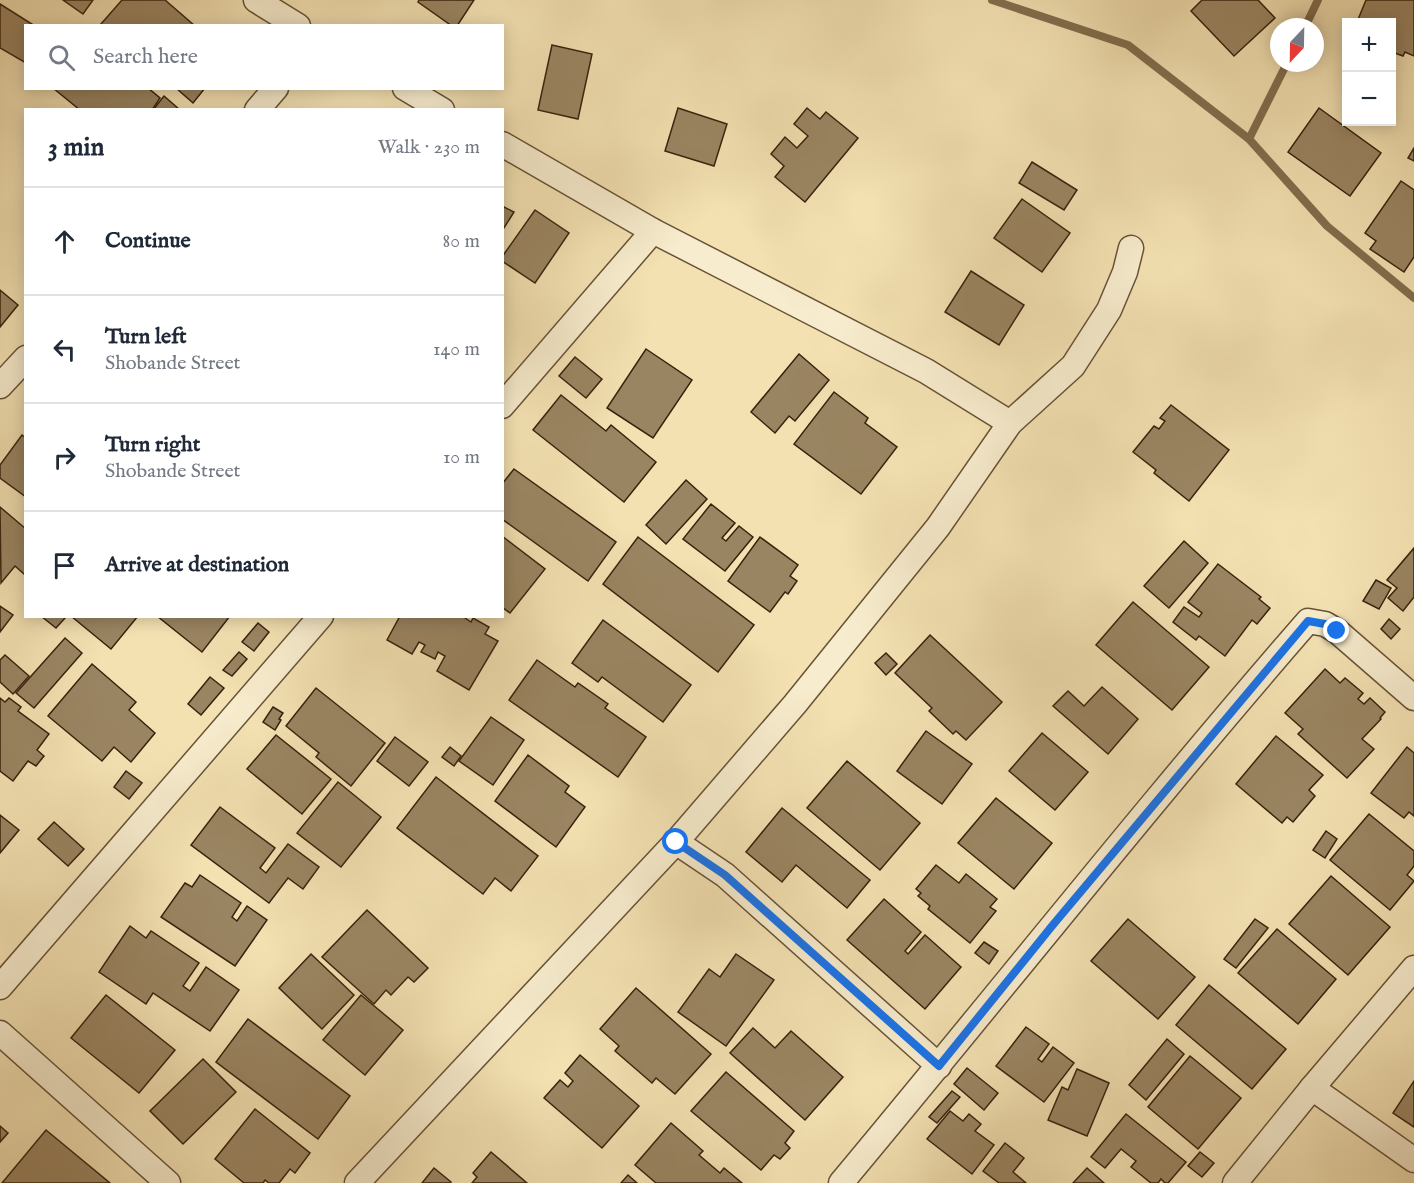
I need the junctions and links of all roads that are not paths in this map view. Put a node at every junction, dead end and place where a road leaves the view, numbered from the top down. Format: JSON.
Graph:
{"nodes":[{"id":1,"x":256,"y":0,"type":"edge"},
{"id":2,"x":295,"y":24,"type":"edge"},
{"id":3,"x":274,"y":90,"type":"edge"},
{"id":4,"x":408,"y":90,"type":"edge"},
{"id":5,"x":259,"y":108,"type":"edge"},
{"id":6,"x":439,"y":108,"type":"edge"},
{"id":7,"x":504,"y":145,"type":"edge"},
{"id":8,"x":653,"y":231,"type":"junction"},
{"id":9,"x":1131,"y":248,"type":"dead end"},
{"id":10,"x":24,"y":360,"type":"edge"},
{"id":11,"x":0,"y":386,"type":"edge"},
{"id":12,"x":504,"y":404,"type":"edge"},
{"id":13,"x":1010,"y":423,"type":"junction"},
{"id":14,"x":319,"y":618,"type":"edge"},
{"id":15,"x":1414,"y":698,"type":"edge"},
{"id":16,"x":676,"y":842,"type":"junction"},
{"id":17,"x":1414,"y":968,"type":"edge"},
{"id":18,"x":0,"y":987,"type":"edge"},
{"id":19,"x":0,"y":1033,"type":"edge"},
{"id":20,"x":939,"y":1066,"type":"junction"},
{"id":21,"x":1312,"y":1088,"type":"junction"},
{"id":22,"x":1414,"y":1160,"type":"edge"},
{"id":23,"x":168,"y":1183,"type":"edge"},
{"id":24,"x":357,"y":1183,"type":"edge"},
{"id":25,"x":841,"y":1183,"type":"edge"},
{"id":26,"x":1235,"y":1183,"type":"edge"}],
"edges":[{"from":1,"to":2,"type":"street"},
{"from":3,"to":5,"type":"street"},
{"from":4,"to":6,"type":"street"},
{"from":7,"to":8,"type":"street"},
{"from":8,"to":12,"type":"street"},
{"from":8,"to":13,"type":"street"},
{"from":9,"to":13,"type":"street"},
{"from":10,"to":11,"type":"street"},
{"from":13,"to":16,"type":"street"},
{"from":14,"to":18,"type":"street"},
{"from":15,"to":20,"type":"street"},
{"from":16,"to":20,"type":"street"},
{"from":16,"to":24,"type":"street"},
{"from":17,"to":21,"type":"street"},
{"from":19,"to":23,"type":"street"},
{"from":20,"to":25,"type":"street"},
{"from":21,"to":22,"type":"street"},
{"from":21,"to":26,"type":"street"}]}
